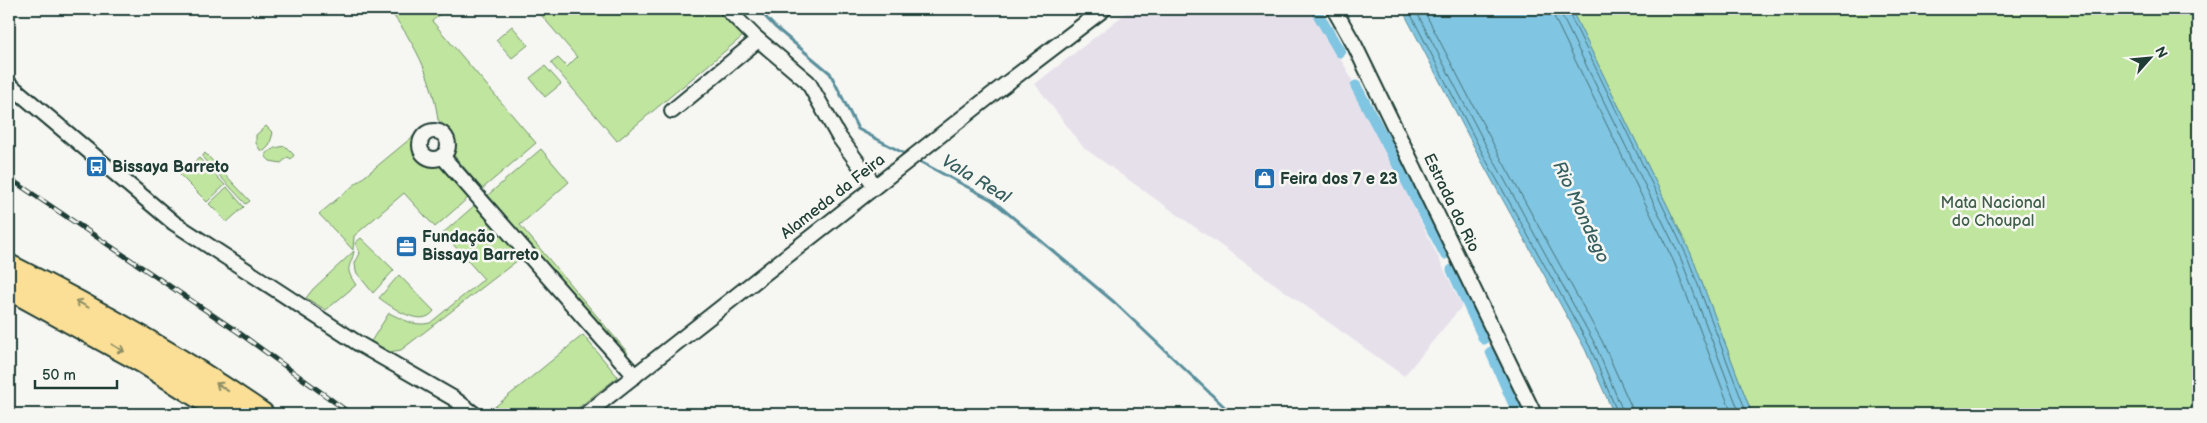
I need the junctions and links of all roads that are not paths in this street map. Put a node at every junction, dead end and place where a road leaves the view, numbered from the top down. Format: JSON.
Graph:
{"nodes":[{"id":1,"x":727,"y":9,"type":"edge"},
{"id":2,"x":737,"y":9,"type":"edge"},
{"id":3,"x":1104,"y":9,"type":"edge"},
{"id":4,"x":1334,"y":9,"type":"edge"},
{"id":5,"x":758,"y":40,"type":"junction"},
{"id":6,"x":9,"y":84,"type":"edge"},
{"id":7,"x":672,"y":111,"type":"dead end"},
{"id":8,"x":442,"y":156,"type":"dead end"},
{"id":9,"x":879,"y":183,"type":"junction"},
{"id":10,"x":9,"y":266,"type":"edge"},
{"id":11,"x":9,"y":288,"type":"edge"},
{"id":12,"x":19,"y":297,"type":"edge"},
{"id":13,"x":635,"y":376,"type":"junction"},
{"id":14,"x":226,"y":414,"type":"edge"},
{"id":15,"x":262,"y":414,"type":"edge"},
{"id":16,"x":474,"y":414,"type":"edge"},
{"id":17,"x":586,"y":414,"type":"edge"},
{"id":18,"x":1534,"y":414,"type":"edge"}],
"edges":[{"from":1,"to":5,"type":"street"},
{"from":2,"to":9,"type":"street"},
{"from":3,"to":9,"type":"street","name":"Alameda da Feira"},
{"from":4,"to":18,"type":"street","name":"Estrada do Rio"},
{"from":5,"to":7,"type":"street"},
{"from":5,"to":9,"type":"street"},
{"from":6,"to":16,"type":"street"},
{"from":8,"to":13,"type":"street"},
{"from":9,"to":13,"type":"street","name":"Alameda da Feira"},
{"from":15,"to":10,"type":"highway","one_way":true},
{"from":11,"to":12,"type":"highway"},
{"from":12,"to":14,"type":"highway","one_way":true},
{"from":13,"to":17,"type":"street","name":"Alameda da Feira"}]}
